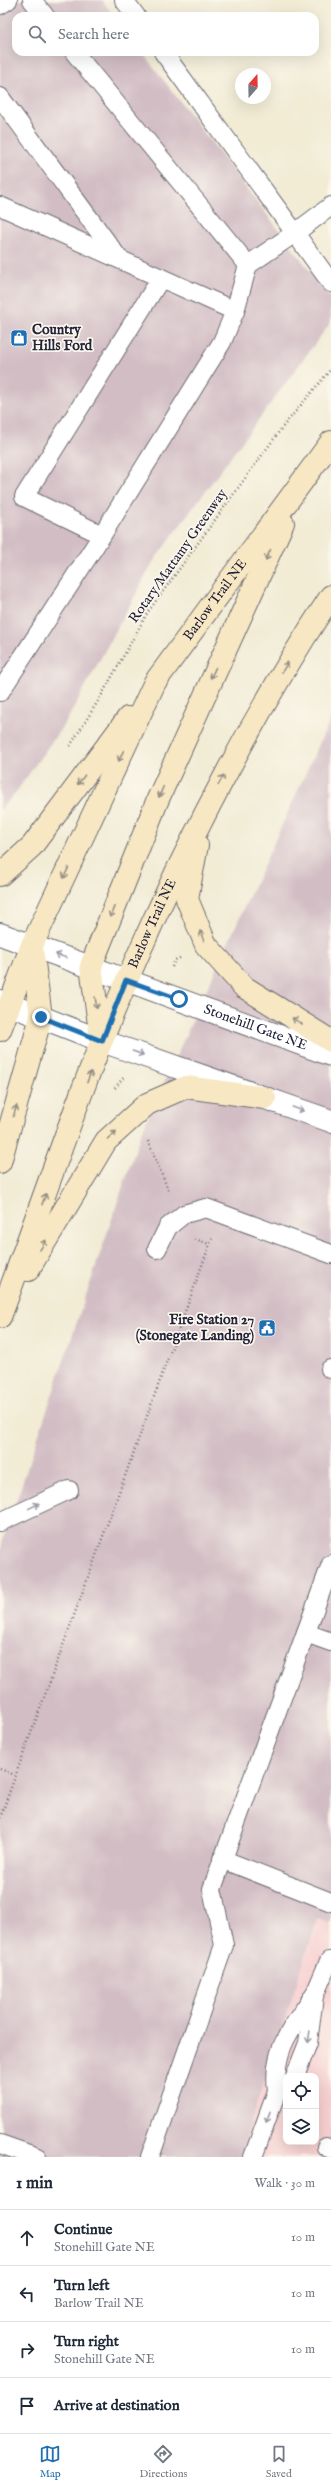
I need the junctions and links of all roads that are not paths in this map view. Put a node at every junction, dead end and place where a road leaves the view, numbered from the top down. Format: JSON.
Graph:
{"nodes":[{"id":1,"x":8,"y":0,"type":"edge"},
{"id":2,"x":32,"y":0,"type":"edge"},
{"id":3,"x":124,"y":0,"type":"edge"},
{"id":4,"x":0,"y":5,"type":"edge"},
{"id":5,"x":42,"y":12,"type":"edge"},
{"id":6,"x":133,"y":12,"type":"edge"},
{"id":7,"x":77,"y":56,"type":"edge"},
{"id":8,"x":166,"y":56,"type":"edge"},
{"id":9,"x":0,"y":97,"type":"edge"},
{"id":10,"x":0,"y":206,"type":"edge"},
{"id":11,"x":331,"y":206,"type":"edge"},
{"id":12,"x":296,"y":233,"type":"junction"},
{"id":13,"x":117,"y":257,"type":"junction"},
{"id":14,"x":248,"y":265,"type":"junction"},
{"id":15,"x":161,"y":278,"type":"junction"},
{"id":16,"x":331,"y":283,"type":"edge"},
{"id":17,"x":235,"y":311,"type":"junction"},
{"id":18,"x":331,"y":442,"type":"edge"},
{"id":19,"x":302,"y":481,"type":"junction"},
{"id":20,"x":102,"y":535,"type":"junction"},
{"id":21,"x":331,"y":596,"type":"edge"},
{"id":22,"x":155,"y":682,"type":"junction"},
{"id":23,"x":0,"y":692,"type":"edge"},
{"id":24,"x":203,"y":815,"type":"junction"},
{"id":25,"x":0,"y":875,"type":"edge"},
{"id":26,"x":0,"y":934,"type":"edge"},
{"id":27,"x":32,"y":945,"type":"junction"},
{"id":28,"x":91,"y":966,"type":"junction"},
{"id":29,"x":126,"y":980,"type":"junction"},
{"id":30,"x":5,"y":1003,"type":"edge"},
{"id":31,"x":41,"y":1017,"type":"junction"},
{"id":32,"x":0,"y":1030,"type":"edge"},
{"id":33,"x":102,"y":1041,"type":"junction"},
{"id":34,"x":331,"y":1041,"type":"edge"},
{"id":35,"x":331,"y":1055,"type":"edge"},
{"id":36,"x":265,"y":1098,"type":"junction"},
{"id":37,"x":331,"y":1121,"type":"edge"},
{"id":38,"x":0,"y":1162,"type":"edge"},
{"id":39,"x":157,"y":1249,"type":"dead end"},
{"id":40,"x":331,"y":1254,"type":"edge"},
{"id":41,"x":0,"y":1316,"type":"edge"},
{"id":42,"x":69,"y":1490,"type":"dead end"},
{"id":43,"x":0,"y":1522,"type":"edge"},
{"id":44,"x":331,"y":1564,"type":"edge"},
{"id":45,"x":306,"y":1633,"type":"junction"},
{"id":46,"x":331,"y":1642,"type":"edge"},
{"id":47,"x":222,"y":1859,"type":"junction"},
{"id":48,"x":331,"y":1902,"type":"edge"},
{"id":49,"x":331,"y":1961,"type":"edge"},
{"id":50,"x":314,"y":1996,"type":"junction"},
{"id":51,"x":297,"y":2073,"type":"edge"},
{"id":52,"x":282,"y":2088,"type":"edge"},
{"id":53,"x":0,"y":2144,"type":"edge"},
{"id":54,"x":37,"y":2157,"type":"edge"},
{"id":55,"x":150,"y":2157,"type":"edge"},
{"id":56,"x":253,"y":2157,"type":"edge"}],
"edges":[{"from":1,"to":4,"type":"lane"},
{"from":2,"to":5,"type":"lane"},
{"from":3,"to":6,"type":"lane"},
{"from":7,"to":14,"type":"lane"},
{"from":8,"to":12,"type":"lane"},
{"from":9,"to":13,"type":"lane"},
{"from":10,"to":13,"type":"lane"},
{"from":11,"to":12,"type":"lane"},
{"from":12,"to":14,"type":"lane"},
{"from":12,"to":16,"type":"lane"},
{"from":13,"to":15,"type":"lane"},
{"from":14,"to":17,"type":"lane"},
{"from":15,"to":17,"type":"lane"},
{"from":15,"to":20,"type":"lane"},
{"from":17,"to":20,"type":"lane"},
{"from":18,"to":19,"type":"main road","name":"Barlow Trail NE"},
{"from":19,"to":22,"type":"main road","name":"Barlow Trail NE"},
{"from":19,"to":28,"type":"main road","one_way":true},
{"from":20,"to":23,"type":"lane"},
{"from":24,"to":21,"type":"main road","name":"Barlow Trail NE","one_way":true},
{"from":22,"to":25,"type":"main road","one_way":true},
{"from":22,"to":27,"type":"main road","name":"Barlow Trail NE","one_way":true},
{"from":24,"to":29,"type":"main road","name":"Barlow Trail NE"},
{"from":34,"to":24,"type":"main road","one_way":true},
{"from":26,"to":27,"type":"street","name":"Stonehill Gate NE"},
{"from":28,"to":27,"type":"street","name":"Stonehill Gate NE","one_way":true},
{"from":27,"to":30,"type":"main road","name":"Barlow Trail NE"},
{"from":27,"to":31,"type":"main road"},
{"from":28,"to":29,"type":"street","name":"Stonehill Gate NE"},
{"from":28,"to":33,"type":"main road","one_way":true},
{"from":29,"to":33,"type":"main road","name":"Barlow Trail NE"},
{"from":29,"to":35,"type":"street","name":"Stonehill Gate NE"},
{"from":30,"to":31,"type":"street"},
{"from":30,"to":32,"type":"main road","name":"Barlow Trail NE"},
{"from":31,"to":33,"type":"street"},
{"from":38,"to":31,"type":"main road","one_way":true},
{"from":33,"to":36,"type":"street","one_way":true},
{"from":41,"to":33,"type":"main road","name":"Barlow Trail NE","one_way":true},
{"from":36,"to":37,"type":"street","one_way":true},
{"from":41,"to":36,"type":"main road","one_way":true},
{"from":39,"to":40,"type":"lane"},
{"from":43,"to":42,"type":"lane","one_way":true},
{"from":44,"to":45,"type":"lane"},
{"from":45,"to":46,"type":"lane"},
{"from":45,"to":47,"type":"lane"},
{"from":47,"to":48,"type":"lane"},
{"from":47,"to":55,"type":"lane"},
{"from":49,"to":50,"type":"lane"},
{"from":50,"to":51,"type":"lane","one_way":true},
{"from":50,"to":52,"type":"lane"},
{"from":52,"to":56,"type":"lane","one_way":true},
{"from":53,"to":54,"type":"lane"}]}
